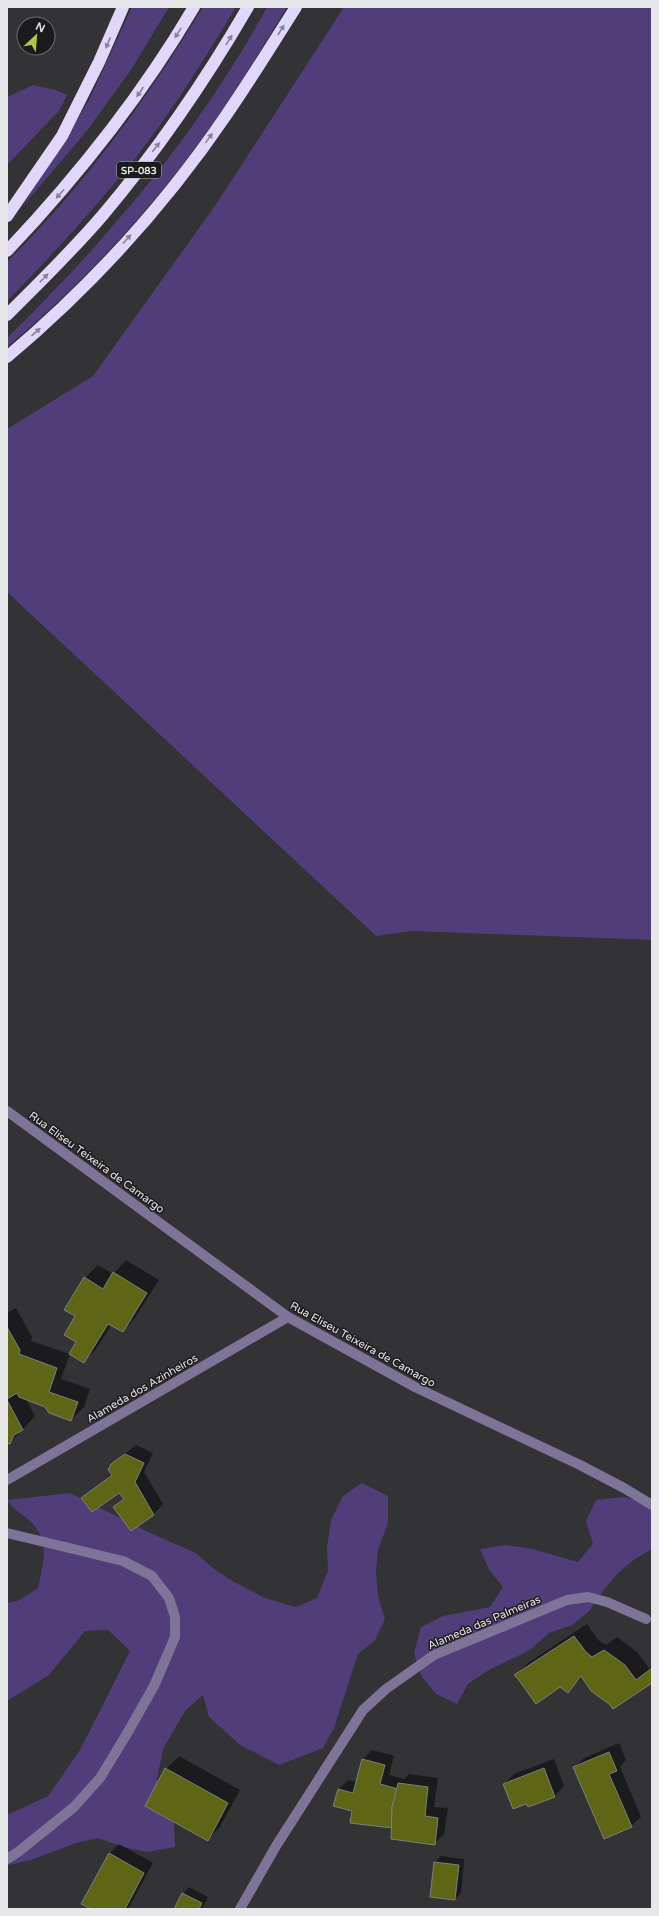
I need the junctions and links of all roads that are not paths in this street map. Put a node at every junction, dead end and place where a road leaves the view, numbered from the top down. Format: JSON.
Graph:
{"nodes":[{"id":1,"x":123,"y":7,"type":"edge"},
{"id":2,"x":194,"y":7,"type":"edge"},
{"id":3,"x":248,"y":7,"type":"edge"},
{"id":4,"x":296,"y":7,"type":"edge"},
{"id":5,"x":7,"y":216,"type":"edge"},
{"id":6,"x":7,"y":251,"type":"edge"},
{"id":7,"x":7,"y":315,"type":"edge"},
{"id":8,"x":7,"y":357,"type":"edge"},
{"id":9,"x":7,"y":1111,"type":"edge"},
{"id":10,"x":288,"y":1317,"type":"junction"},
{"id":11,"x":7,"y":1480,"type":"edge"},
{"id":12,"x":652,"y":1505,"type":"edge"},
{"id":13,"x":7,"y":1533,"type":"edge"},
{"id":14,"x":646,"y":1619,"type":"dead end"},
{"id":15,"x":7,"y":1859,"type":"edge"},
{"id":16,"x":240,"y":1909,"type":"edge"}],
"edges":[{"from":1,"to":5,"type":"highway","one_way":true},
{"from":2,"to":6,"type":"highway","one_way":true},
{"from":7,"to":3,"type":"highway","number":"SP-083","one_way":true},
{"from":8,"to":4,"type":"highway","one_way":true},
{"from":9,"to":10,"type":"street","name":"Rua Eliseu Teixeira de Camargo"},
{"from":10,"to":11,"type":"street","name":"Alameda dos Azinheiros"},
{"from":10,"to":12,"type":"street","name":"Rua Eliseu Teixeira de Camargo"},
{"from":13,"to":15,"type":"street"},
{"from":14,"to":16,"type":"street","name":"Alameda das Palmeiras"}]}
